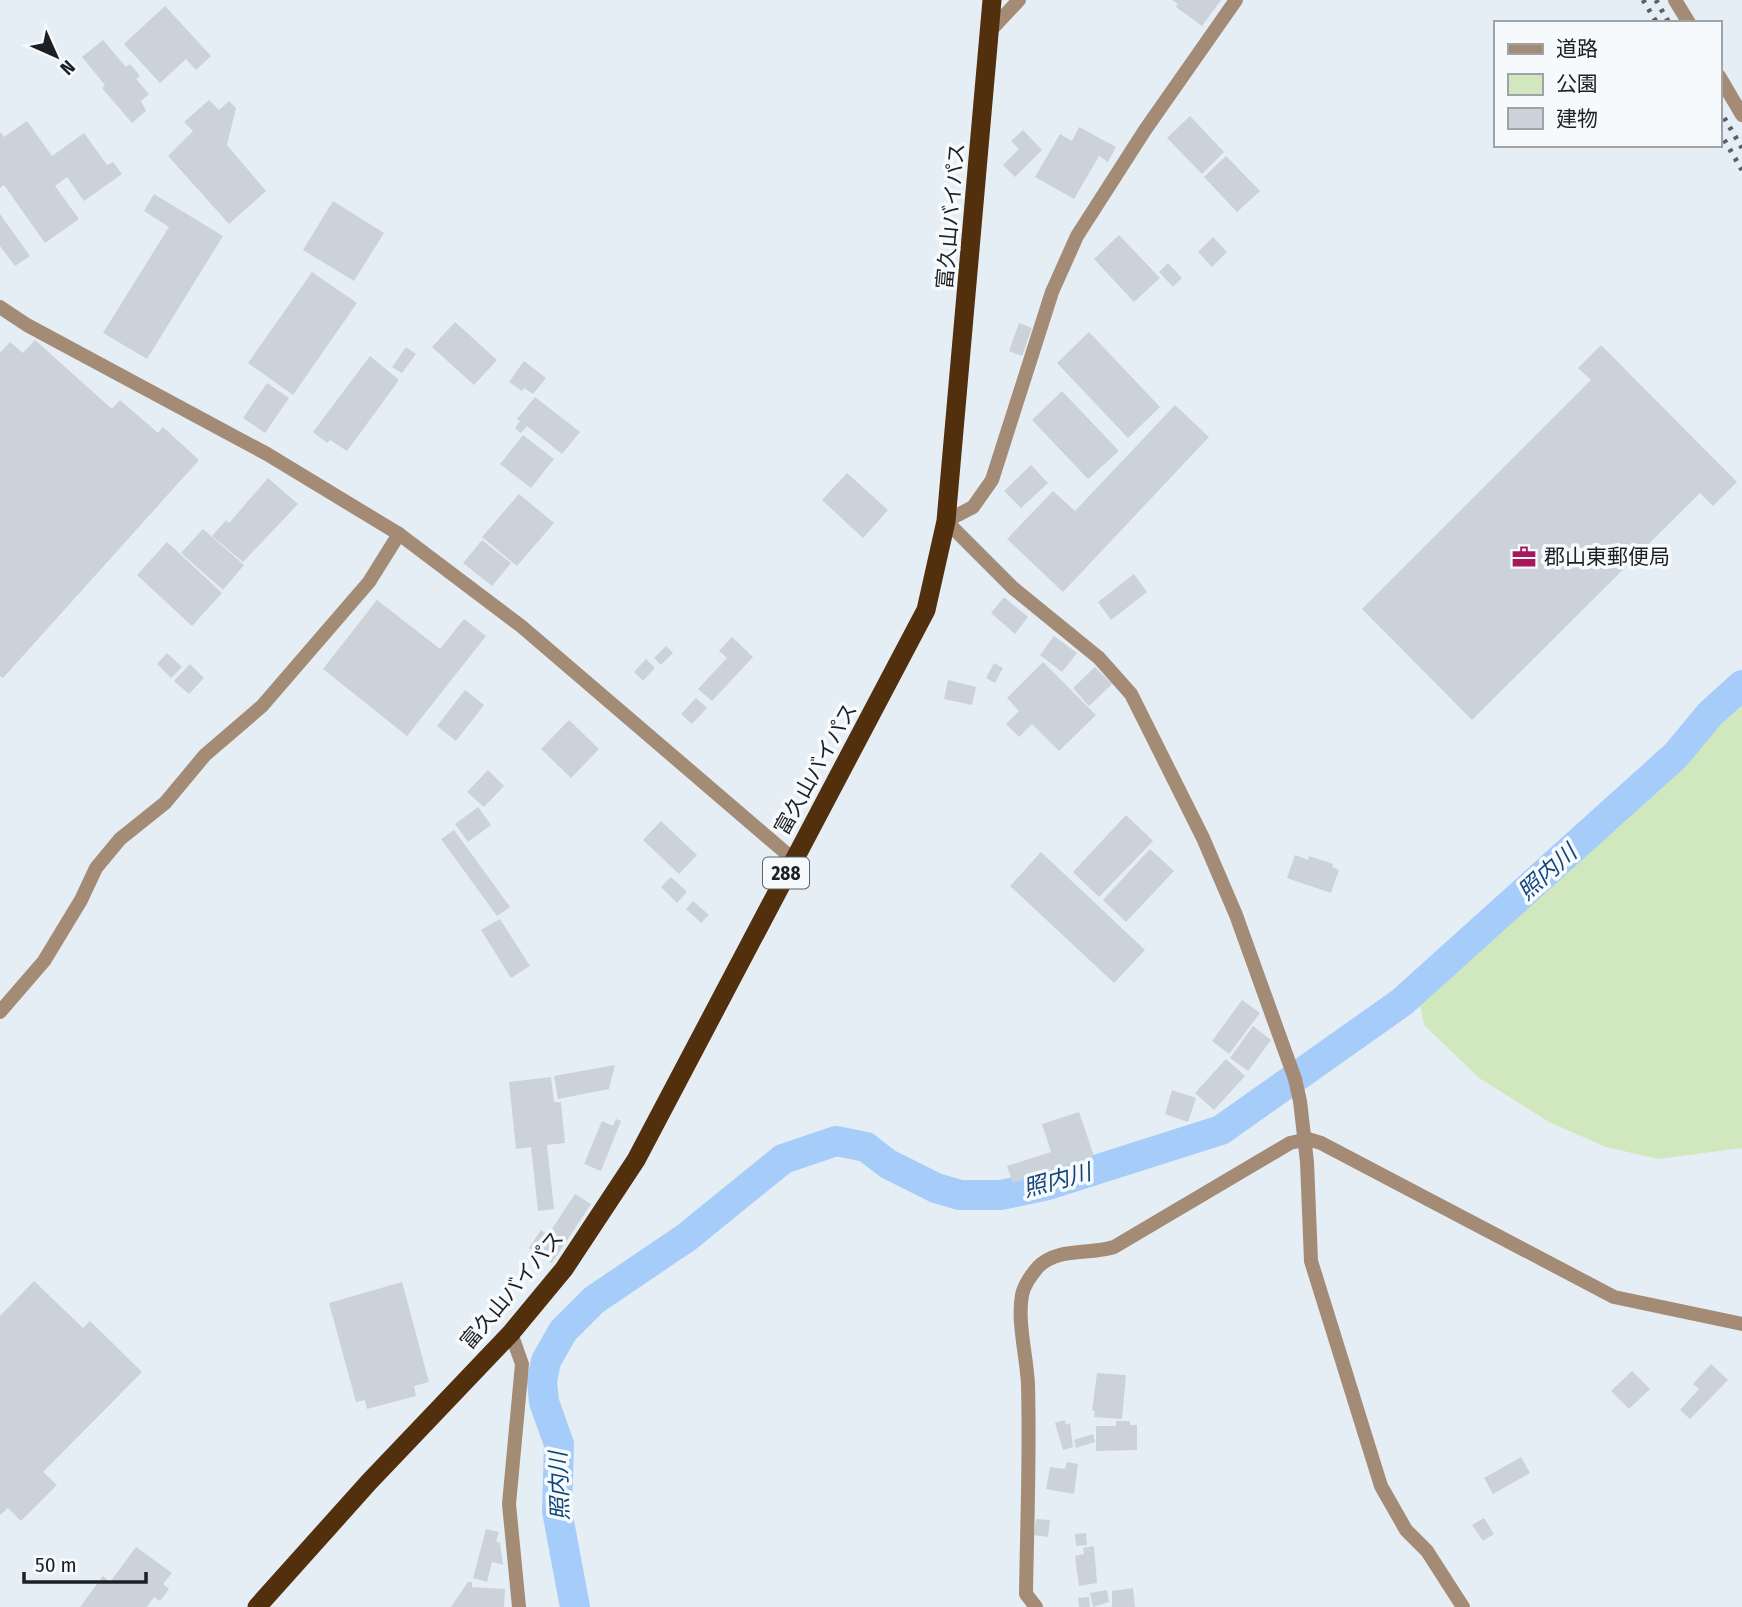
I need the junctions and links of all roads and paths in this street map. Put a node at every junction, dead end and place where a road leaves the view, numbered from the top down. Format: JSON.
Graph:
{"nodes":[{"id":1,"x":992,"y":0,"type":"edge"},
{"id":2,"x":1019,"y":0,"type":"edge"},
{"id":3,"x":1236,"y":0,"type":"edge"},
{"id":4,"x":1675,"y":0,"type":"edge"},
{"id":5,"x":1688,"y":21,"type":"edge"},
{"id":6,"x":990,"y":31,"type":"junction"},
{"id":7,"x":1721,"y":79,"type":"edge"},
{"id":8,"x":1742,"y":115,"type":"edge"},
{"id":9,"x":0,"y":307,"type":"edge"},
{"id":10,"x":946,"y":521,"type":"junction"},
{"id":11,"x":399,"y":534,"type":"junction"},
{"id":12,"x":793,"y":859,"type":"junction"},
{"id":13,"x":0,"y":1012,"type":"edge"},
{"id":14,"x":1304,"y":1139,"type":"junction"},
{"id":15,"x":1742,"y":1324,"type":"edge"},
{"id":16,"x":511,"y":1333,"type":"junction"},
{"id":17,"x":257,"y":1607,"type":"edge"},
{"id":18,"x":519,"y":1607,"type":"edge"},
{"id":19,"x":1036,"y":1607,"type":"edge"},
{"id":20,"x":1462,"y":1607,"type":"edge"}],
"edges":[{"from":1,"to":6,"type":"highway","name":"富久山バイパス","number":"288"},
{"from":2,"to":6,"type":"street"},
{"from":3,"to":10,"type":"street"},
{"from":4,"to":5,"type":"street"},
{"from":6,"to":10,"type":"highway","name":"富久山バイパス","number":"288"},
{"from":7,"to":8,"type":"street"},
{"from":9,"to":11,"type":"street"},
{"from":10,"to":12,"type":"highway","name":"富久山バイパス","number":"288"},
{"from":10,"to":14,"type":"street"},
{"from":11,"to":12,"type":"street"},
{"from":11,"to":13,"type":"street"},
{"from":12,"to":16,"type":"highway","name":"富久山バイパス","number":"288"},
{"from":14,"to":15,"type":"street"},
{"from":14,"to":19,"type":"street"},
{"from":14,"to":20,"type":"street"},
{"from":16,"to":17,"type":"highway","name":"富久山バイパス","number":"288"},
{"from":16,"to":18,"type":"street"}]}
